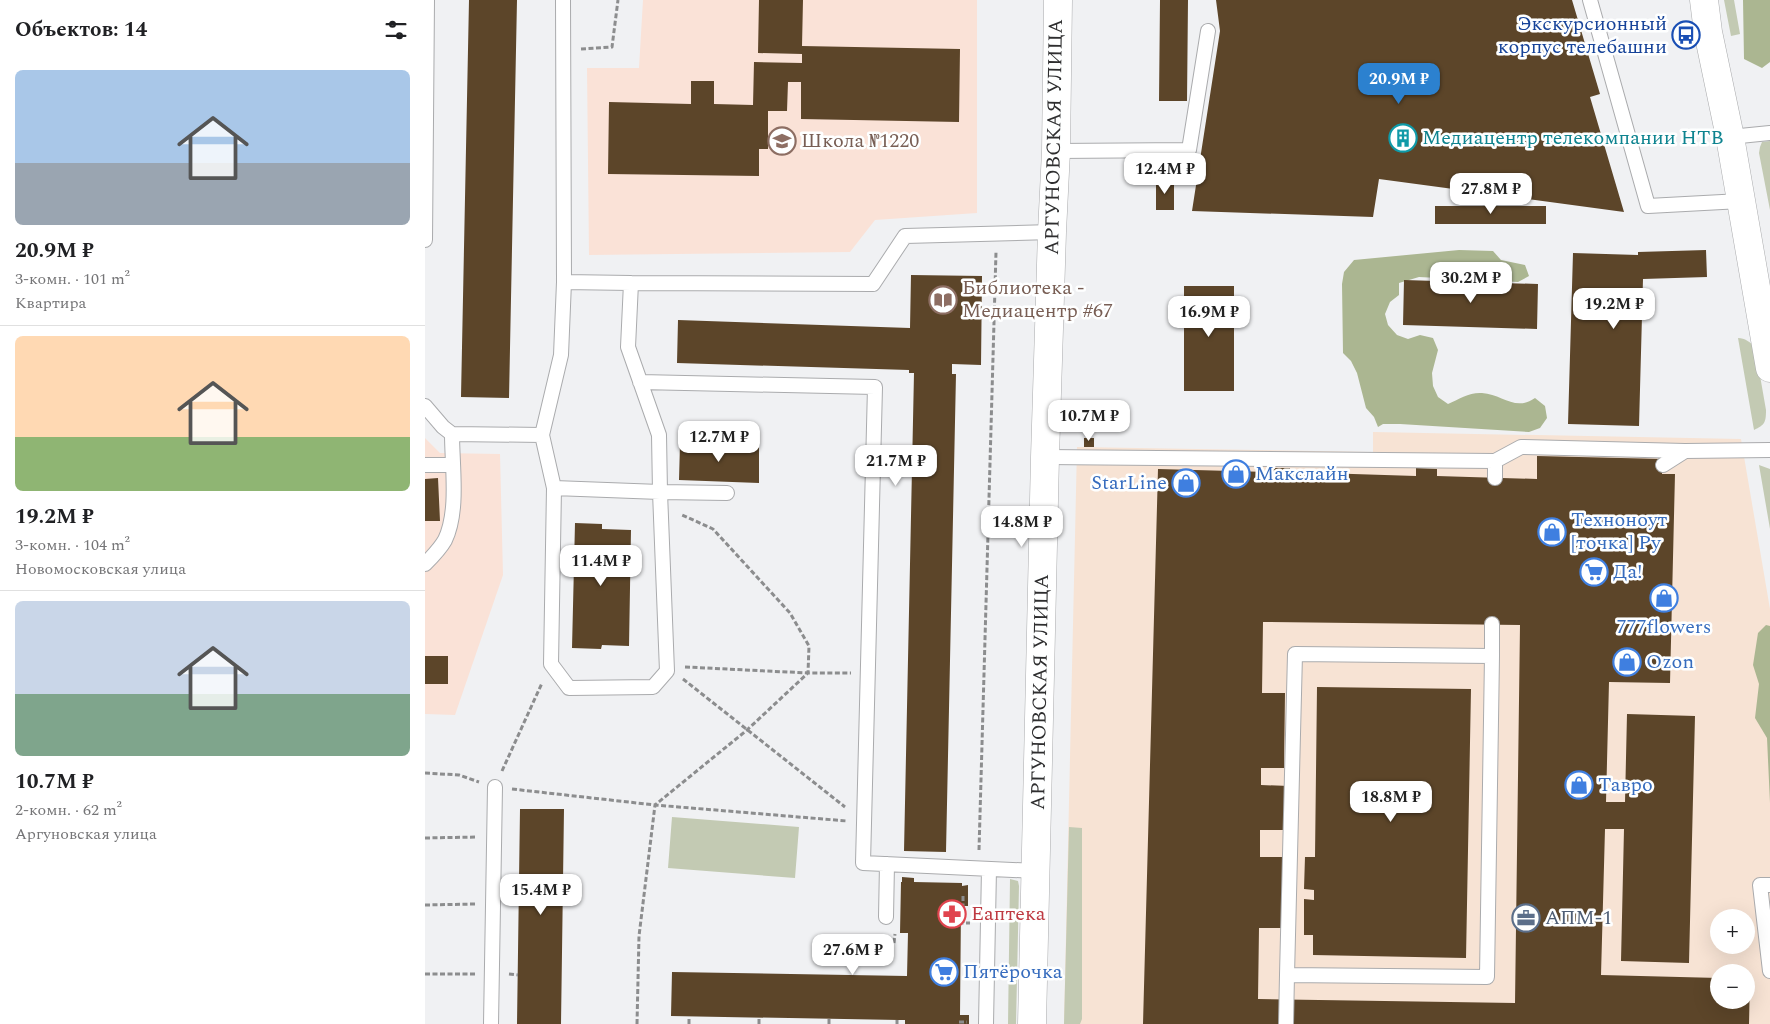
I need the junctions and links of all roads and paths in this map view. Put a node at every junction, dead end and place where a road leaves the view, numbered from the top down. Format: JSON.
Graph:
{"nodes":[{"id":1,"x":427,"y":0,"type":"edge"},
{"id":2,"x":563,"y":0,"type":"edge"},
{"id":3,"x":618,"y":0,"type":"edge"},
{"id":4,"x":1058,"y":0,"type":"edge"},
{"id":5,"x":1590,"y":0,"type":"edge"},
{"id":6,"x":1703,"y":0,"type":"edge"},
{"id":7,"x":1208,"y":31,"type":"dead end"},
{"id":8,"x":563,"y":49,"type":"junction"},
{"id":9,"x":1770,"y":133,"type":"edge"},
{"id":10,"x":1730,"y":137,"type":"junction"},
{"id":11,"x":1057,"y":151,"type":"junction"},
{"id":12,"x":1741,"y":201,"type":"junction"},
{"id":13,"x":1052,"y":232,"type":"junction"},
{"id":14,"x":997,"y":234,"type":"junction"},
{"id":15,"x":425,"y":240,"type":"edge"},
{"id":16,"x":1760,"y":247,"type":"edge"},
{"id":17,"x":564,"y":282,"type":"junction"},
{"id":18,"x":631,"y":283,"type":"junction"},
{"id":19,"x":1770,"y":368,"type":"edge"},
{"id":20,"x":640,"y":382,"type":"junction"},
{"id":21,"x":425,"y":406,"type":"edge"},
{"id":22,"x":452,"y":434,"type":"junction"},
{"id":23,"x":541,"y":436,"type":"junction"},
{"id":24,"x":1770,"y":450,"type":"edge"},
{"id":25,"x":1685,"y":451,"type":"junction"},
{"id":26,"x":1045,"y":457,"type":"junction"},
{"id":27,"x":1495,"y":461,"type":"junction"},
{"id":28,"x":425,"y":465,"type":"edge"},
{"id":29,"x":452,"y":465,"type":"junction"},
{"id":30,"x":1663,"y":465,"type":"dead end"},
{"id":31,"x":1495,"y":478,"type":"dead end"},
{"id":32,"x":554,"y":488,"type":"junction"},
{"id":33,"x":727,"y":493,"type":"dead end"},
{"id":34,"x":660,"y":499,"type":"junction"},
{"id":35,"x":425,"y":564,"type":"edge"},
{"id":36,"x":1492,"y":624,"type":"dead end"},
{"id":37,"x":1492,"y":656,"type":"junction"},
{"id":38,"x":551,"y":664,"type":"junction"},
{"id":39,"x":667,"y":667,"type":"junction"},
{"id":40,"x":868,"y":672,"type":"junction"},
{"id":41,"x":807,"y":673,"type":"junction"},
{"id":42,"x":747,"y":730,"type":"junction"},
{"id":43,"x":425,"y":773,"type":"edge"},
{"id":44,"x":495,"y":787,"type":"junction"},
{"id":45,"x":655,"y":805,"type":"junction"},
{"id":46,"x":865,"y":822,"type":"junction"},
{"id":47,"x":494,"y":837,"type":"junction"},
{"id":48,"x":425,"y":838,"type":"edge"},
{"id":49,"x":887,"y":864,"type":"junction"},
{"id":50,"x":984,"y":868,"type":"junction"},
{"id":51,"x":1035,"y":871,"type":"junction"},
{"id":52,"x":1770,"y":885,"type":"edge"},
{"id":53,"x":963,"y":896,"type":"dead end"},
{"id":54,"x":493,"y":904,"type":"junction"},
{"id":55,"x":425,"y":905,"type":"edge"},
{"id":56,"x":886,"y":917,"type":"dead end"},
{"id":57,"x":963,"y":920,"type":"dead end"},
{"id":58,"x":1770,"y":971,"type":"edge"},
{"id":59,"x":1287,"y":974,"type":"junction"},
{"id":60,"x":689,"y":1017,"type":"dead end"},
{"id":61,"x":759,"y":1018,"type":"dead end"},
{"id":62,"x":829,"y":1019,"type":"dead end"},
{"id":63,"x":491,"y":1024,"type":"edge"},
{"id":64,"x":637,"y":1024,"type":"edge"},
{"id":65,"x":689,"y":1024,"type":"edge"},
{"id":66,"x":759,"y":1024,"type":"edge"},
{"id":67,"x":829,"y":1024,"type":"edge"},
{"id":68,"x":986,"y":1024,"type":"edge"},
{"id":69,"x":1032,"y":1024,"type":"edge"},
{"id":70,"x":1286,"y":1024,"type":"edge"}],
"edges":[{"from":1,"to":15,"type":"lane"},
{"from":2,"to":8,"type":"lane"},
{"from":3,"to":8,"type":"path"},
{"from":4,"to":11,"type":"main road","name":"АРГУНОВСКАЯ УЛИЦА"},
{"from":5,"to":12,"type":"lane"},
{"from":6,"to":10,"type":"main road"},
{"from":7,"to":11,"type":"lane"},
{"from":8,"to":17,"type":"lane"},
{"from":9,"to":10,"type":"lane"},
{"from":10,"to":12,"type":"main road"},
{"from":11,"to":13,"type":"main road","name":"АРГУНОВСКАЯ УЛИЦА"},
{"from":12,"to":16,"type":"main road"},
{"from":13,"to":14,"type":"lane"},
{"from":13,"to":26,"type":"main road","name":"АРГУНОВСКАЯ УЛИЦА"},
{"from":14,"to":18,"type":"lane"},
{"from":14,"to":50,"type":"path"},
{"from":16,"to":19,"type":"main road"},
{"from":17,"to":18,"type":"lane"},
{"from":17,"to":23,"type":"lane"},
{"from":18,"to":20,"type":"lane"},
{"from":20,"to":34,"type":"lane"},
{"from":20,"to":40,"type":"lane"},
{"from":21,"to":22,"type":"lane"},
{"from":22,"to":23,"type":"lane"},
{"from":22,"to":29,"type":"lane"},
{"from":23,"to":32,"type":"lane"},
{"from":24,"to":25,"type":"lane"},
{"from":25,"to":27,"type":"lane"},
{"from":25,"to":30,"type":"lane"},
{"from":26,"to":27,"type":"lane"},
{"from":26,"to":51,"type":"main road","name":"АРГУНОВСКАЯ УЛИЦА"},
{"from":27,"to":31,"type":"lane"},
{"from":28,"to":29,"type":"lane"},
{"from":29,"to":35,"type":"lane"},
{"from":32,"to":34,"type":"lane"},
{"from":32,"to":38,"type":"lane"},
{"from":33,"to":34,"type":"lane"},
{"from":34,"to":39,"type":"lane"},
{"from":34,"to":41,"type":"path"},
{"from":36,"to":37,"type":"lane"},
{"from":37,"to":59,"type":"lane"},
{"from":37,"to":59,"type":"lane"},
{"from":38,"to":39,"type":"lane"},
{"from":38,"to":44,"type":"path"},
{"from":39,"to":41,"type":"path"},
{"from":39,"to":42,"type":"path"},
{"from":40,"to":41,"type":"path"},
{"from":40,"to":46,"type":"lane"},
{"from":41,"to":42,"type":"path"},
{"from":42,"to":45,"type":"path"},
{"from":42,"to":46,"type":"path"},
{"from":43,"to":44,"type":"path"},
{"from":44,"to":45,"type":"path"},
{"from":44,"to":47,"type":"lane"},
{"from":45,"to":46,"type":"path"},
{"from":45,"to":64,"type":"path"},
{"from":46,"to":49,"type":"lane"},
{"from":47,"to":48,"type":"path"},
{"from":47,"to":54,"type":"lane"},
{"from":49,"to":50,"type":"lane"},
{"from":49,"to":56,"type":"lane"},
{"from":50,"to":51,"type":"lane"},
{"from":50,"to":68,"type":"lane"},
{"from":51,"to":69,"type":"main road","name":"АРГУНОВСКАЯ УЛИЦА"},
{"from":52,"to":58,"type":"lane"},
{"from":53,"to":57,"type":"path"},
{"from":54,"to":55,"type":"path"},
{"from":54,"to":63,"type":"lane"},
{"from":59,"to":70,"type":"lane"},
{"from":60,"to":65,"type":"path"},
{"from":61,"to":66,"type":"path"},
{"from":62,"to":67,"type":"path"}]}
